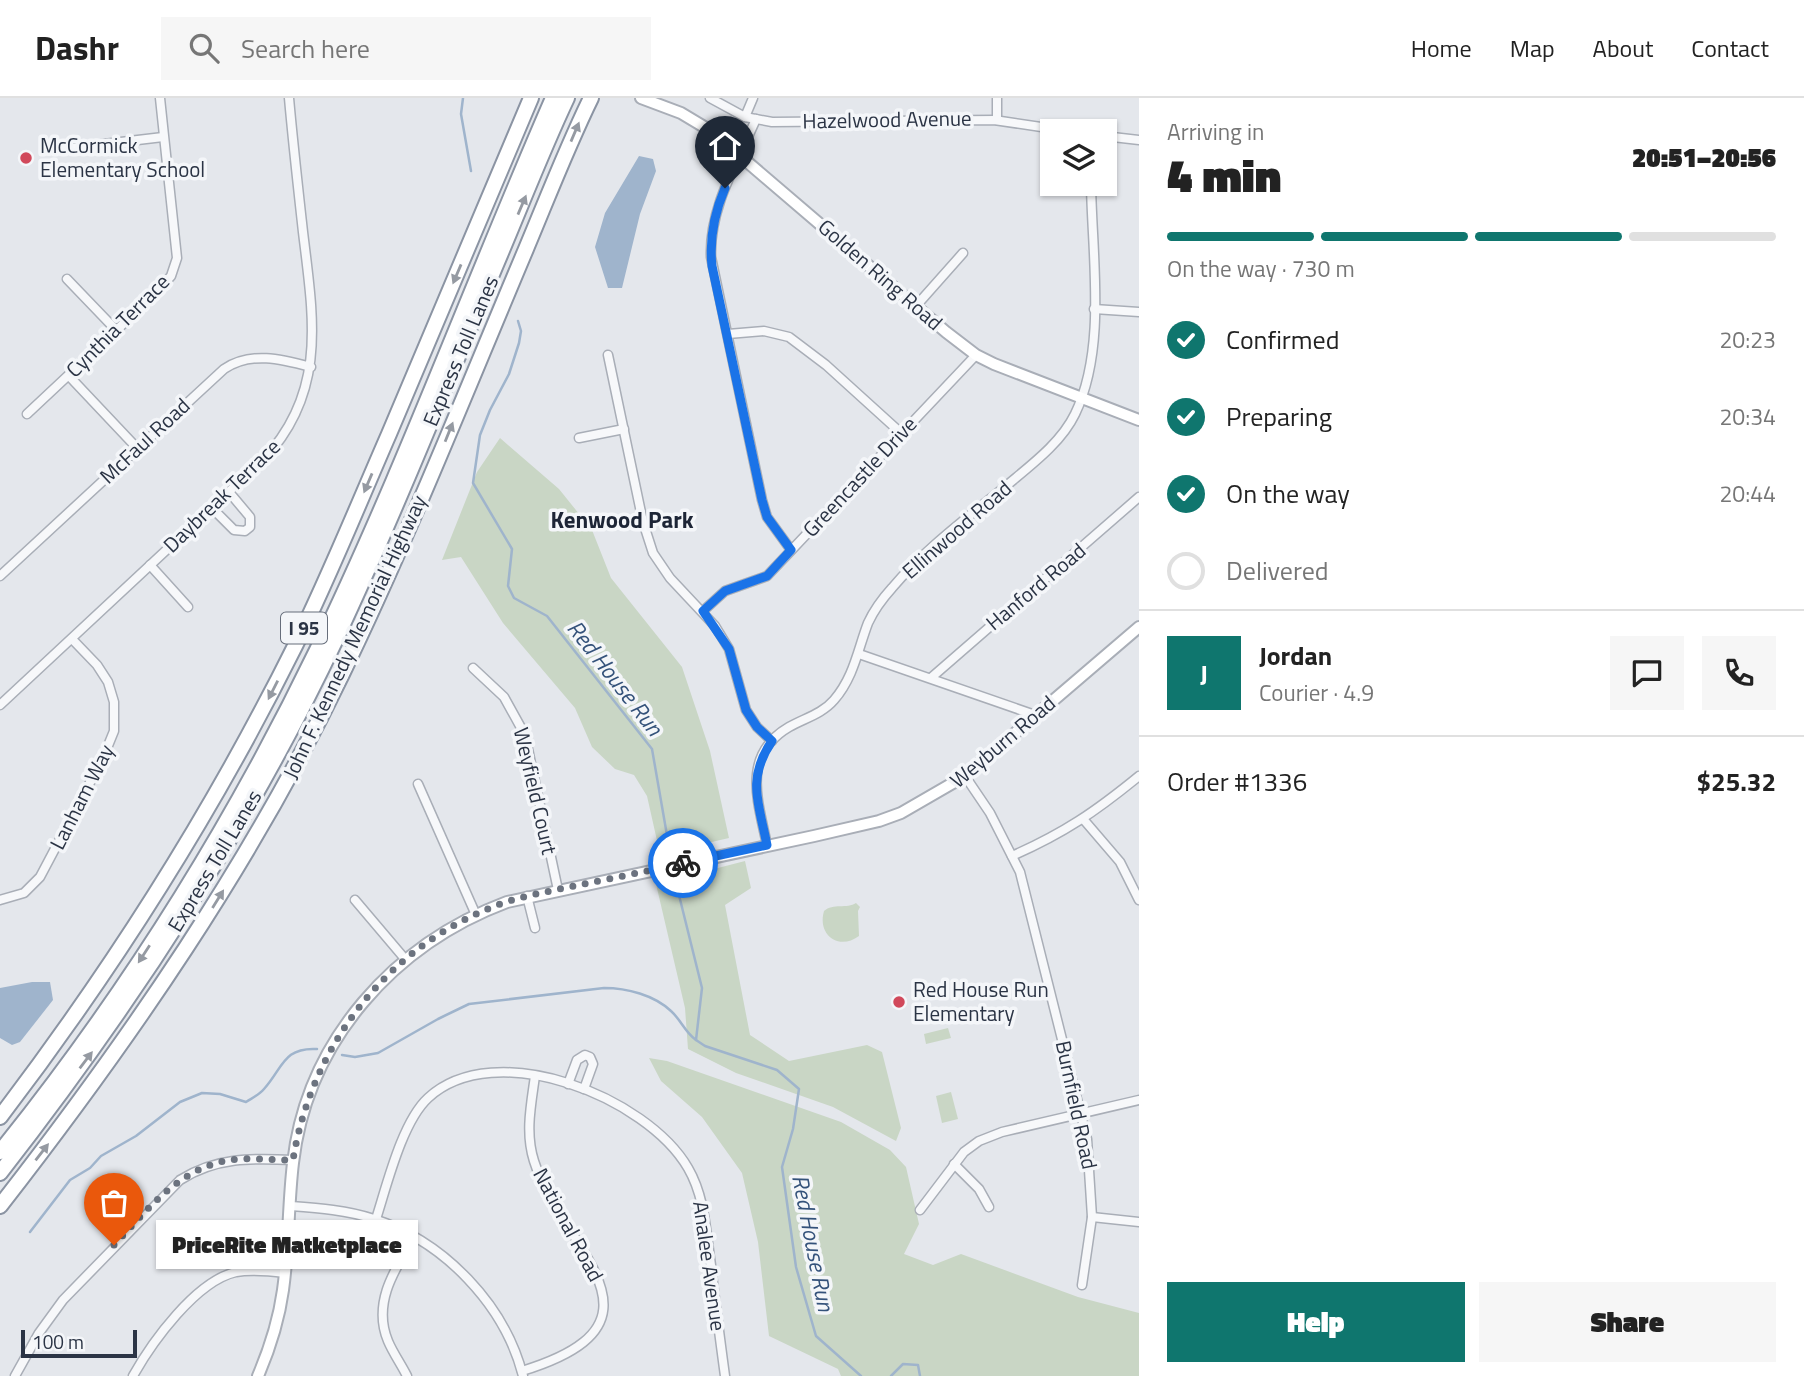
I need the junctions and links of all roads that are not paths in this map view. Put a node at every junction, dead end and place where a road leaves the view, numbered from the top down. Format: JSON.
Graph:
{"nodes":[{"id":1,"x":160,"y":98,"type":"edge"},
{"id":2,"x":289,"y":98,"type":"edge"},
{"id":3,"x":531,"y":98,"type":"edge"},
{"id":4,"x":553,"y":98,"type":"edge"},
{"id":5,"x":568,"y":98,"type":"edge"},
{"id":6,"x":591,"y":98,"type":"edge"},
{"id":7,"x":640,"y":98,"type":"edge"},
{"id":8,"x":710,"y":98,"type":"edge"},
{"id":9,"x":753,"y":98,"type":"edge"},
{"id":10,"x":997,"y":98,"type":"edge"},
{"id":11,"x":746,"y":117,"type":"junction"},
{"id":12,"x":756,"y":120,"type":"junction"},
{"id":13,"x":997,"y":120,"type":"junction"},
{"id":14,"x":1040,"y":127,"type":"edge"},
{"id":15,"x":163,"y":137,"type":"junction"},
{"id":16,"x":1117,"y":137,"type":"edge"},
{"id":17,"x":1139,"y":140,"type":"edge"},
{"id":18,"x":53,"y":150,"type":"dead end"},
{"id":19,"x":741,"y":154,"type":"junction"},
{"id":20,"x":1091,"y":196,"type":"edge"},
{"id":21,"x":963,"y":253,"type":"dead end"},
{"id":22,"x":67,"y":279,"type":"dead end"},
{"id":23,"x":916,"y":306,"type":"junction"},
{"id":24,"x":1094,"y":309,"type":"junction"},
{"id":25,"x":1139,"y":312,"type":"edge"},
{"id":26,"x":116,"y":330,"type":"junction"},
{"id":27,"x":728,"y":334,"type":"junction"},
{"id":28,"x":608,"y":355,"type":"dead end"},
{"id":29,"x":976,"y":355,"type":"junction"},
{"id":30,"x":311,"y":366,"type":"junction"},
{"id":31,"x":69,"y":376,"type":"junction"},
{"id":32,"x":1082,"y":398,"type":"junction"},
{"id":33,"x":27,"y":414,"type":"dead end"},
{"id":34,"x":1139,"y":421,"type":"edge"},
{"id":35,"x":624,"y":429,"type":"junction"},
{"id":36,"x":901,"y":433,"type":"junction"},
{"id":37,"x":579,"y":438,"type":"dead end"},
{"id":38,"x":137,"y":448,"type":"junction"},
{"id":39,"x":229,"y":492,"type":"junction"},
{"id":40,"x":1139,"y":497,"type":"edge"},
{"id":41,"x":211,"y":507,"type":"junction"},
{"id":42,"x":791,"y":550,"type":"junction"},
{"id":43,"x":150,"y":565,"type":"junction"},
{"id":44,"x":0,"y":576,"type":"edge"},
{"id":45,"x":188,"y":607,"type":"dead end"},
{"id":46,"x":703,"y":611,"type":"junction"},
{"id":47,"x":1139,"y":627,"type":"edge"},
{"id":48,"x":72,"y":639,"type":"junction"},
{"id":49,"x":859,"y":654,"type":"junction"},
{"id":50,"x":473,"y":668,"type":"dead end"},
{"id":51,"x":932,"y":677,"type":"junction"},
{"id":52,"x":0,"y":705,"type":"edge"},
{"id":53,"x":1035,"y":715,"type":"junction"},
{"id":54,"x":772,"y":741,"type":"junction"},
{"id":55,"x":965,"y":776,"type":"junction"},
{"id":56,"x":1139,"y":776,"type":"edge"},
{"id":57,"x":418,"y":784,"type":"dead end"},
{"id":58,"x":1084,"y":820,"type":"junction"},
{"id":59,"x":767,"y":845,"type":"junction"},
{"id":60,"x":1013,"y":856,"type":"junction"},
{"id":61,"x":558,"y":890,"type":"junction"},
{"id":62,"x":527,"y":896,"type":"junction"},
{"id":63,"x":0,"y":900,"type":"edge"},
{"id":64,"x":355,"y":900,"type":"dead end"},
{"id":65,"x":1139,"y":900,"type":"edge"},
{"id":66,"x":476,"y":915,"type":"junction"},
{"id":67,"x":535,"y":928,"type":"dead end"},
{"id":68,"x":405,"y":959,"type":"junction"},
{"id":69,"x":535,"y":1076,"type":"junction"},
{"id":70,"x":568,"y":1084,"type":"junction"},
{"id":71,"x":584,"y":1089,"type":"junction"},
{"id":72,"x":1139,"y":1100,"type":"edge"},
{"id":73,"x":1081,"y":1114,"type":"junction"},
{"id":74,"x":0,"y":1117,"type":"edge"},
{"id":75,"x":0,"y":1152,"type":"edge"},
{"id":76,"x":293,"y":1160,"type":"junction"},
{"id":77,"x":954,"y":1164,"type":"junction"},
{"id":78,"x":0,"y":1172,"type":"edge"},
{"id":79,"x":0,"y":1206,"type":"edge"},
{"id":80,"x":290,"y":1206,"type":"junction"},
{"id":81,"x":989,"y":1207,"type":"dead end"},
{"id":82,"x":920,"y":1210,"type":"dead end"},
{"id":83,"x":1092,"y":1217,"type":"junction"},
{"id":84,"x":376,"y":1219,"type":"junction"},
{"id":85,"x":1139,"y":1222,"type":"edge"},
{"id":86,"x":414,"y":1237,"type":"junction"},
{"id":87,"x":285,"y":1273,"type":"junction"},
{"id":88,"x":1082,"y":1285,"type":"dead end"},
{"id":89,"x":523,"y":1374,"type":"edge"},
{"id":90,"x":15,"y":1376,"type":"edge"},
{"id":91,"x":133,"y":1376,"type":"edge"},
{"id":92,"x":258,"y":1376,"type":"edge"},
{"id":93,"x":407,"y":1376,"type":"edge"},
{"id":94,"x":725,"y":1376,"type":"edge"}],
"edges":[{"from":1,"to":15,"type":"street","name":"Cynthia Terrace"},
{"from":2,"to":30,"type":"street","name":"Daybreak Terrace"},
{"from":3,"to":74,"type":"highway","number":"I 95","one_way":true},
{"from":4,"to":75,"type":"highway","name":"Express Toll Lanes","one_way":true},
{"from":78,"to":5,"type":"highway","name":"Express Toll Lanes","one_way":true},
{"from":79,"to":6,"type":"highway","name":"John F. Kennedy Memorial Highway","number":"I 95","one_way":true},
{"from":7,"to":19,"type":"street","name":"Golden Ring Road"},
{"from":8,"to":11,"type":"street","name":"Hazelwood Avenue"},
{"from":9,"to":11,"type":"street"},
{"from":10,"to":13,"type":"street"},
{"from":11,"to":12,"type":"street","name":"Hazelwood Avenue"},
{"from":12,"to":13,"type":"street","name":"Hazelwood Avenue"},
{"from":12,"to":19,"type":"street"},
{"from":13,"to":14,"type":"street","name":"Hazelwood Avenue"},
{"from":15,"to":18,"type":"street"},
{"from":15,"to":26,"type":"street","name":"Cynthia Terrace"},
{"from":16,"to":17,"type":"street"},
{"from":19,"to":23,"type":"street","name":"Golden Ring Road"},
{"from":19,"to":27,"type":"street"},
{"from":20,"to":24,"type":"street","name":"Ellinwood Road"},
{"from":21,"to":23,"type":"street"},
{"from":22,"to":26,"type":"street"},
{"from":23,"to":29,"type":"street","name":"Golden Ring Road"},
{"from":24,"to":25,"type":"street"},
{"from":24,"to":32,"type":"street","name":"Ellinwood Road"},
{"from":26,"to":31,"type":"street","name":"Cynthia Terrace"},
{"from":27,"to":36,"type":"street"},
{"from":27,"to":42,"type":"street"},
{"from":28,"to":35,"type":"street"},
{"from":29,"to":32,"type":"street","name":"Golden Ring Road"},
{"from":29,"to":36,"type":"street","name":"Greencastle Drive"},
{"from":30,"to":38,"type":"street","name":"McFaul Road"},
{"from":30,"to":39,"type":"street","name":"Daybreak Terrace"},
{"from":31,"to":33,"type":"street","name":"Cynthia Terrace"},
{"from":31,"to":38,"type":"street"},
{"from":32,"to":34,"type":"street","name":"Golden Ring Road"},
{"from":32,"to":49,"type":"street","name":"Ellinwood Road"},
{"from":35,"to":37,"type":"street"},
{"from":35,"to":46,"type":"street"},
{"from":36,"to":42,"type":"street","name":"Greencastle Drive"},
{"from":38,"to":44,"type":"street","name":"McFaul Road"},
{"from":39,"to":41,"type":"street","name":"Daybreak Terrace"},
{"from":39,"to":41,"type":"street"},
{"from":40,"to":51,"type":"street","name":"Hanford Road"},
{"from":41,"to":43,"type":"street","name":"Daybreak Terrace"},
{"from":42,"to":46,"type":"street","name":"Greencastle Drive"},
{"from":43,"to":45,"type":"street"},
{"from":43,"to":48,"type":"street","name":"Daybreak Terrace"},
{"from":46,"to":54,"type":"street"},
{"from":47,"to":53,"type":"street","name":"Weyburn Road"},
{"from":48,"to":52,"type":"street","name":"Daybreak Terrace"},
{"from":48,"to":63,"type":"street","name":"Lanham Way"},
{"from":49,"to":51,"type":"street"},
{"from":49,"to":54,"type":"street","name":"Ellinwood Road"},
{"from":50,"to":61,"type":"street","name":"Weyfield Court"},
{"from":51,"to":53,"type":"street"},
{"from":53,"to":55,"type":"street","name":"Weyburn Road"},
{"from":54,"to":59,"type":"street"},
{"from":55,"to":59,"type":"street","name":"Weyburn Road"},
{"from":55,"to":60,"type":"street","name":"Burnfield Road"},
{"from":56,"to":58,"type":"street"},
{"from":57,"to":66,"type":"street"},
{"from":58,"to":60,"type":"street"},
{"from":58,"to":65,"type":"street"},
{"from":59,"to":61,"type":"street","name":"Weyburn Road"},
{"from":60,"to":73,"type":"street","name":"Burnfield Road"},
{"from":61,"to":62,"type":"street","name":"Weyburn Road"},
{"from":62,"to":66,"type":"street","name":"Weyburn Road"},
{"from":62,"to":67,"type":"street"},
{"from":64,"to":68,"type":"street"},
{"from":66,"to":68,"type":"street","name":"Weyburn Road"},
{"from":68,"to":76,"type":"street","name":"Weyburn Road"},
{"from":69,"to":70,"type":"street","name":"Analee Avenue"},
{"from":69,"to":84,"type":"street","name":"Analee Avenue"},
{"from":69,"to":89,"type":"street","name":"National Road"},
{"from":70,"to":71,"type":"street","name":"Analee Avenue"},
{"from":70,"to":71,"type":"street"},
{"from":71,"to":94,"type":"street","name":"Analee Avenue"},
{"from":72,"to":73,"type":"street"},
{"from":73,"to":77,"type":"street"},
{"from":73,"to":83,"type":"street","name":"Burnfield Road"},
{"from":76,"to":80,"type":"street","name":"Weyburn Road"},
{"from":76,"to":90,"type":"street"},
{"from":77,"to":81,"type":"street"},
{"from":77,"to":82,"type":"street"},
{"from":80,"to":84,"type":"street"},
{"from":80,"to":87,"type":"street","name":"Weyburn Road"},
{"from":83,"to":85,"type":"street"},
{"from":83,"to":88,"type":"street","name":"Burnfield Road"},
{"from":84,"to":86,"type":"street"},
{"from":86,"to":89,"type":"street"},
{"from":86,"to":93,"type":"street"},
{"from":87,"to":91,"type":"street"},
{"from":87,"to":92,"type":"street","name":"Weyburn Road"}]}
